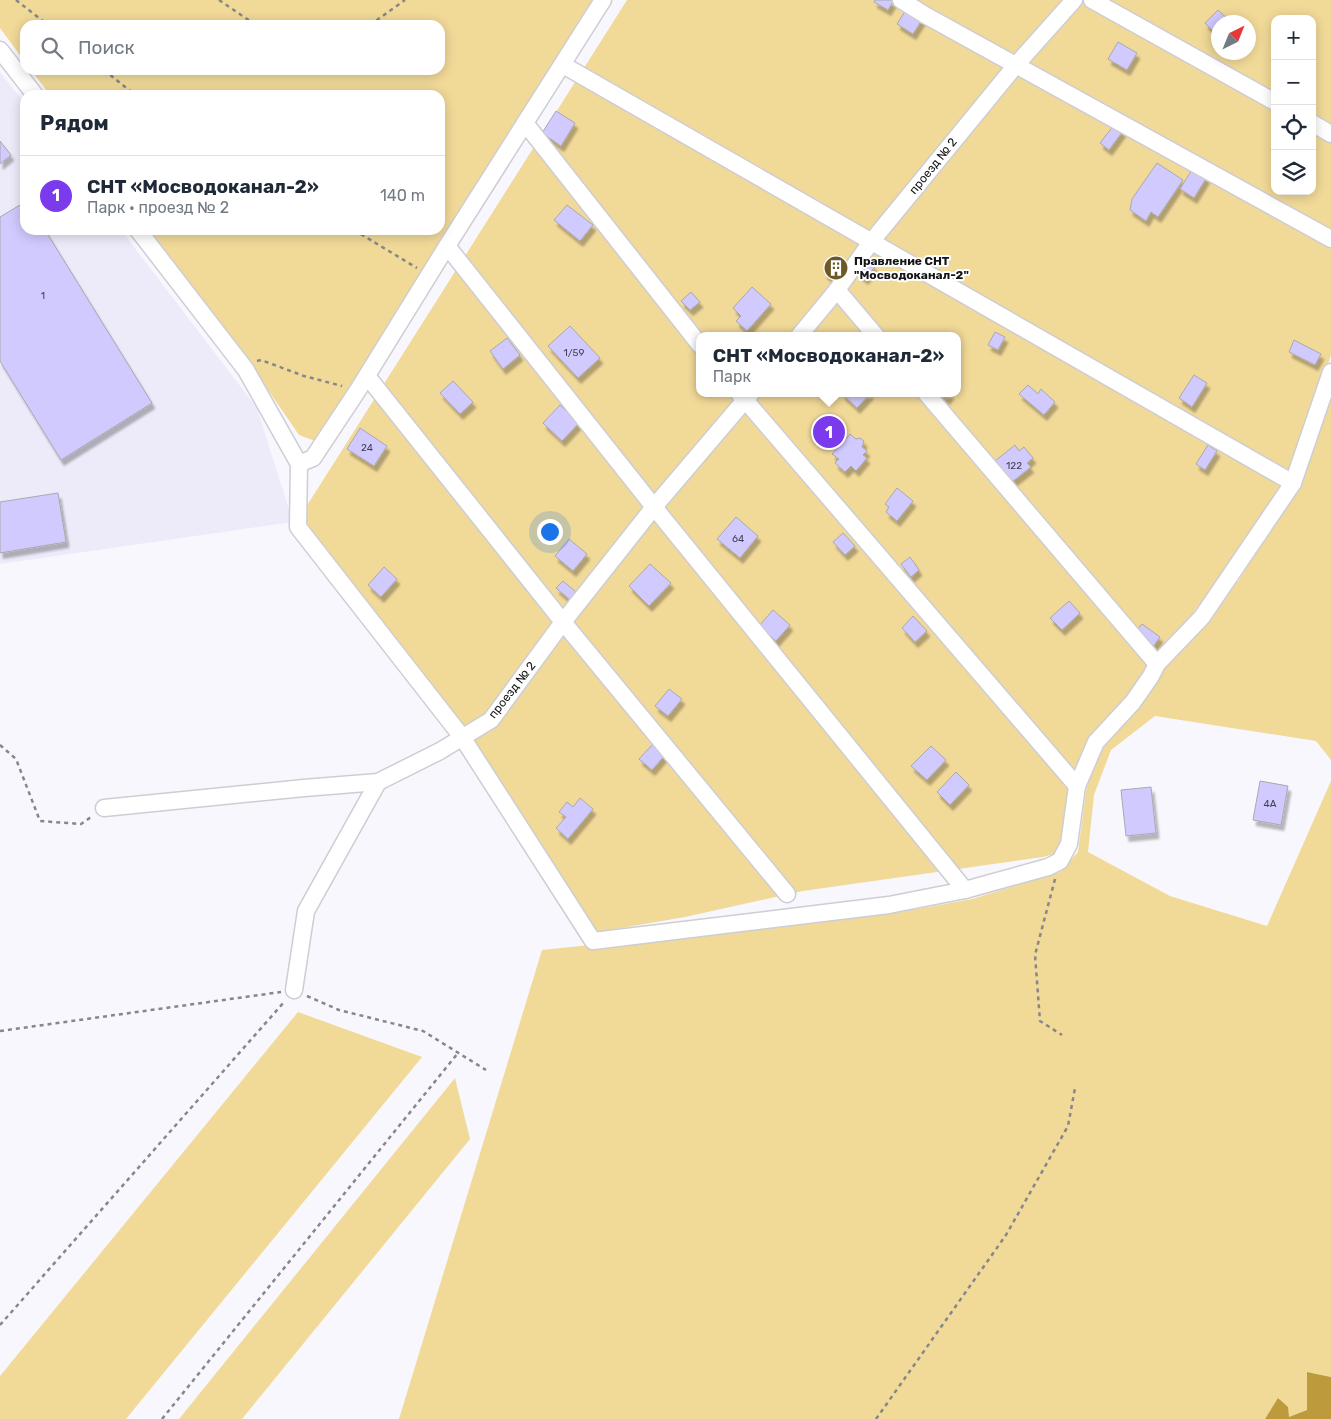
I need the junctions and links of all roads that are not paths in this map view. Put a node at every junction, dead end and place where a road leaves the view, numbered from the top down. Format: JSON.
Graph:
{"nodes":[{"id":1,"x":603,"y":0,"type":"edge"},
{"id":2,"x":901,"y":0,"type":"edge"},
{"id":3,"x":1074,"y":0,"type":"edge"},
{"id":4,"x":1092,"y":0,"type":"edge"},
{"id":5,"x":0,"y":50,"type":"edge"},
{"id":6,"x":563,"y":65,"type":"junction"},
{"id":7,"x":1016,"y":65,"type":"junction"},
{"id":8,"x":31,"y":90,"type":"edge"},
{"id":9,"x":1271,"y":100,"type":"edge"},
{"id":10,"x":525,"y":123,"type":"junction"},
{"id":11,"x":1316,"y":125,"type":"edge"},
{"id":12,"x":1331,"y":134,"type":"edge"},
{"id":13,"x":142,"y":235,"type":"edge"},
{"id":14,"x":1331,"y":239,"type":"edge"},
{"id":15,"x":871,"y":242,"type":"junction"},
{"id":16,"x":447,"y":246,"type":"junction"},
{"id":17,"x":837,"y":290,"type":"junction"},
{"id":18,"x":801,"y":332,"type":"edge"},
{"id":19,"x":873,"y":332,"type":"edge"},
{"id":20,"x":696,"y":340,"type":"edge"},
{"id":21,"x":1331,"y":372,"type":"edge"},
{"id":22,"x":367,"y":376,"type":"junction"},
{"id":23,"x":744,"y":397,"type":"edge"},
{"id":24,"x":746,"y":397,"type":"edge"},
{"id":25,"x":929,"y":397,"type":"edge"},
{"id":26,"x":299,"y":464,"type":"junction"},
{"id":27,"x":1293,"y":483,"type":"junction"},
{"id":28,"x":654,"y":507,"type":"junction"},
{"id":29,"x":563,"y":622,"type":"junction"},
{"id":30,"x":1157,"y":664,"type":"junction"},
{"id":31,"x":462,"y":737,"type":"junction"},
{"id":32,"x":378,"y":782,"type":"junction"},
{"id":33,"x":1078,"y":786,"type":"junction"},
{"id":34,"x":104,"y":808,"type":"road end"},
{"id":35,"x":965,"y":890,"type":"junction"},
{"id":36,"x":787,"y":894,"type":"dead end"},
{"id":37,"x":294,"y":990,"type":"road end"}],
"edges":[{"from":1,"to":6,"type":"street"},
{"from":2,"to":7,"type":"street"},
{"from":3,"to":7,"type":"street","name":"проезд № 2"},
{"from":4,"to":9,"type":"street"},
{"from":5,"to":8,"type":"street"},
{"from":6,"to":10,"type":"street"},
{"from":6,"to":15,"type":"street"},
{"from":7,"to":14,"type":"street"},
{"from":7,"to":15,"type":"street","name":"проезд № 2"},
{"from":10,"to":16,"type":"street"},
{"from":10,"to":20,"type":"street"},
{"from":11,"to":12,"type":"street"},
{"from":13,"to":26,"type":"street"},
{"from":15,"to":17,"type":"street","name":"проезд № 2"},
{"from":15,"to":27,"type":"street"},
{"from":16,"to":22,"type":"street"},
{"from":16,"to":28,"type":"street"},
{"from":17,"to":18,"type":"street","name":"проезд № 2"},
{"from":17,"to":19,"type":"street"},
{"from":21,"to":27,"type":"street"},
{"from":22,"to":26,"type":"street"},
{"from":22,"to":29,"type":"street"},
{"from":23,"to":28,"type":"street","name":"проезд № 2"},
{"from":24,"to":33,"type":"street"},
{"from":25,"to":30,"type":"street"},
{"from":26,"to":31,"type":"street"},
{"from":27,"to":30,"type":"street"},
{"from":28,"to":29,"type":"street","name":"проезд № 2"},
{"from":28,"to":35,"type":"street"},
{"from":29,"to":31,"type":"street","name":"проезд № 2"},
{"from":29,"to":36,"type":"street"},
{"from":30,"to":33,"type":"street"},
{"from":31,"to":32,"type":"street","name":"проезд № 2"},
{"from":31,"to":35,"type":"street"},
{"from":32,"to":34,"type":"street","name":"проезд № 2"},
{"from":32,"to":37,"type":"street"},
{"from":33,"to":35,"type":"street"}]}
